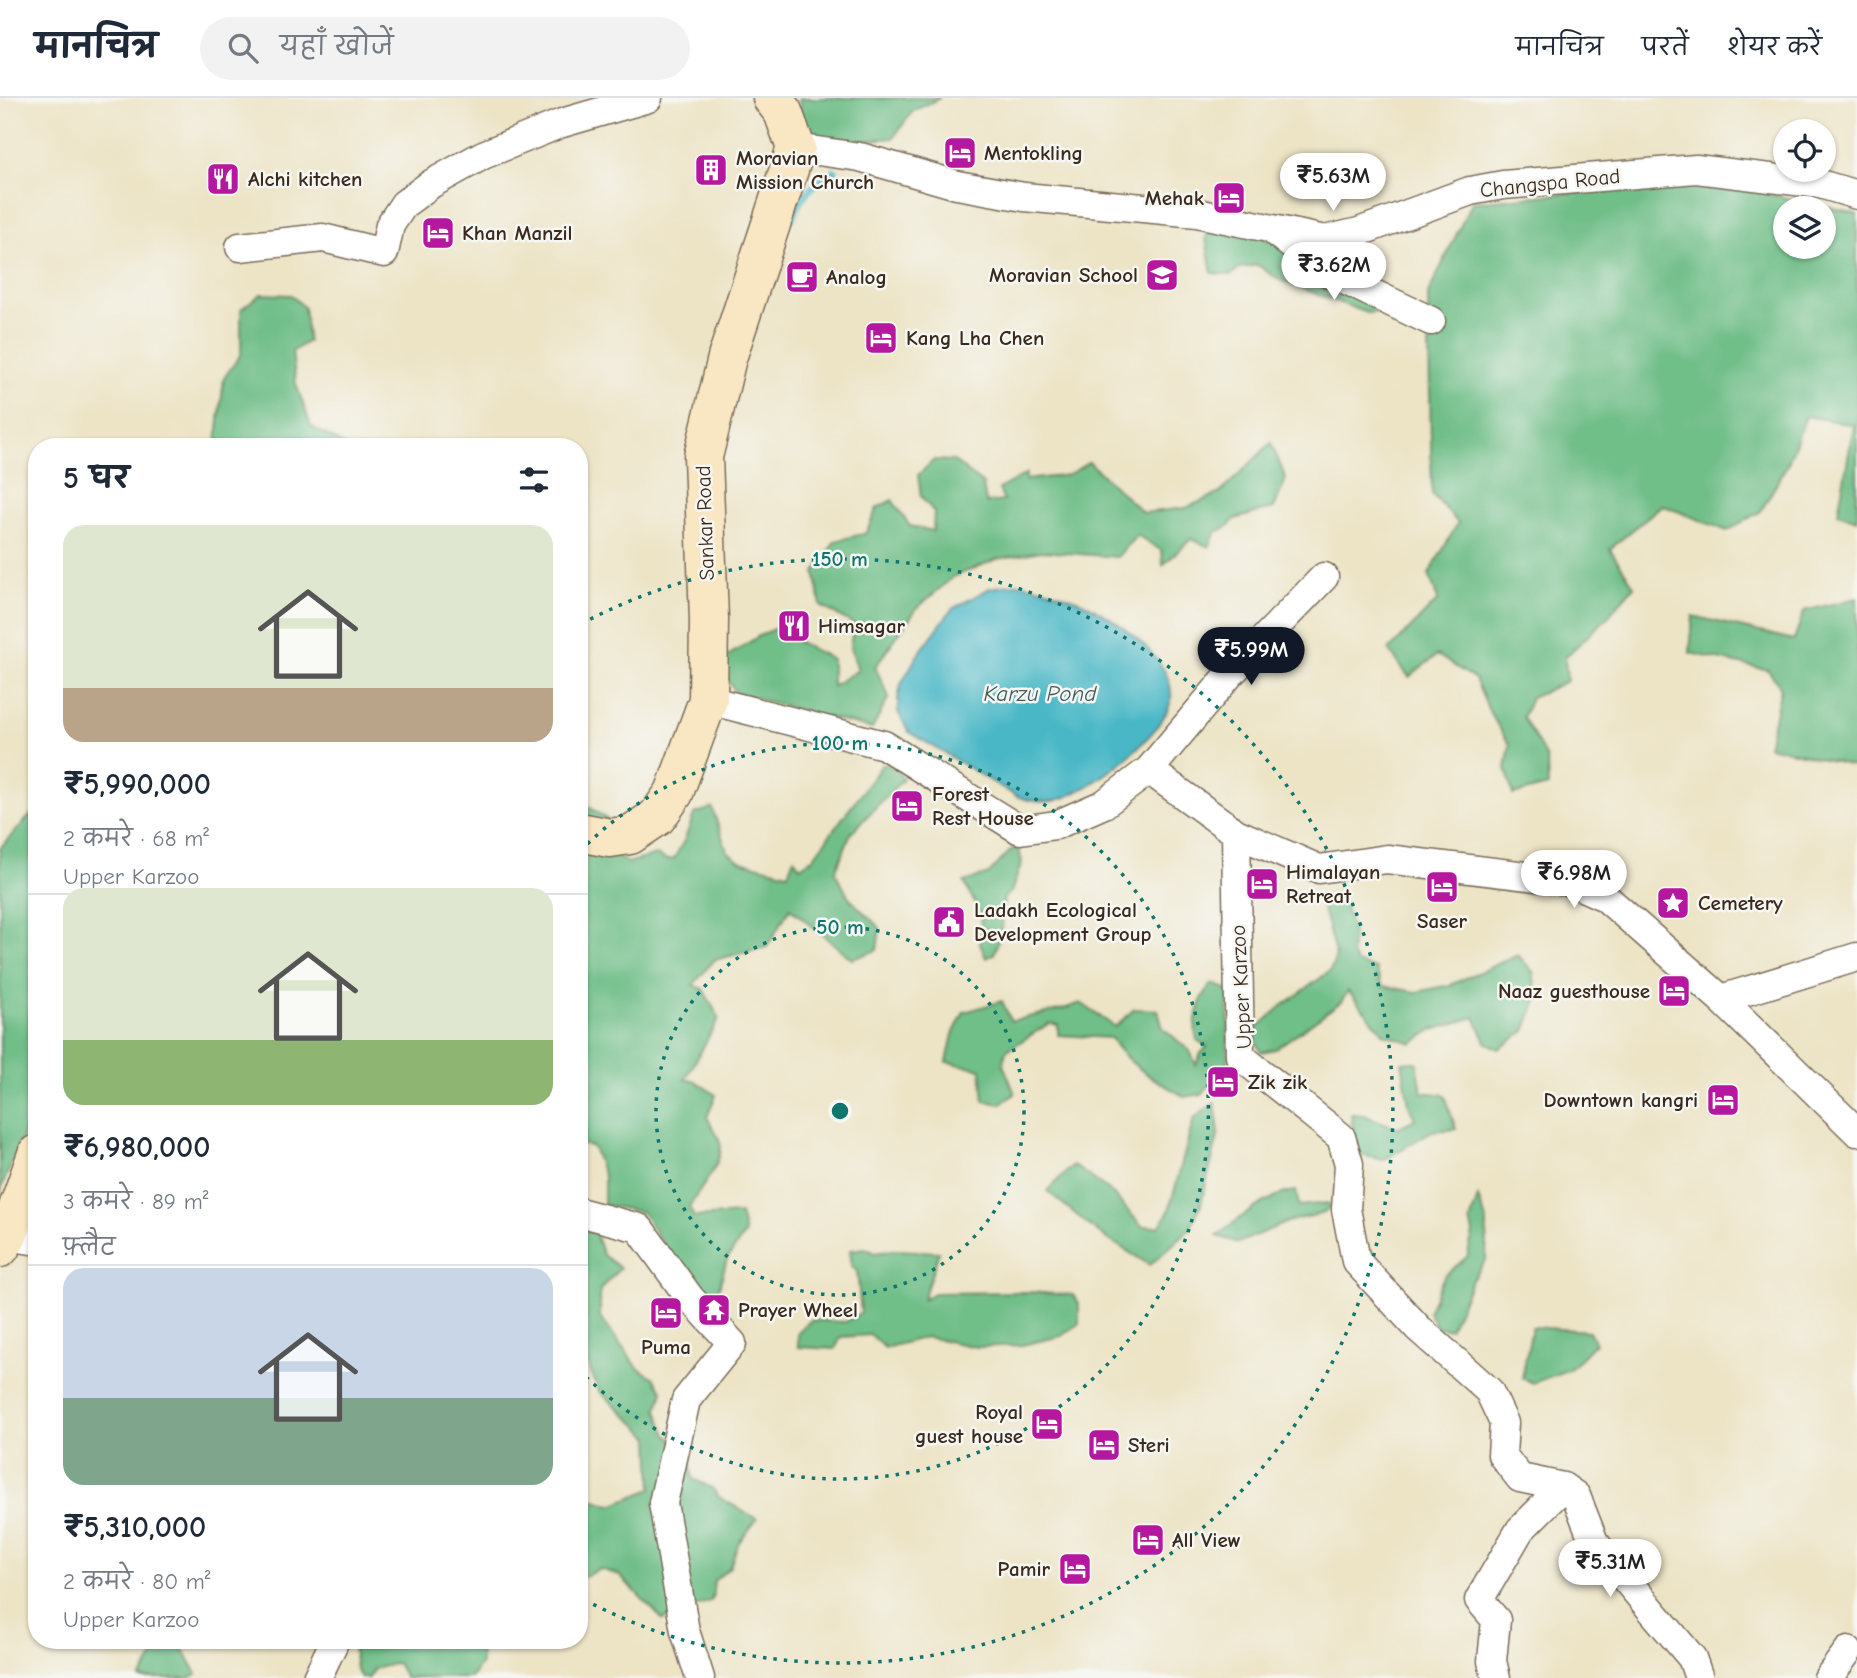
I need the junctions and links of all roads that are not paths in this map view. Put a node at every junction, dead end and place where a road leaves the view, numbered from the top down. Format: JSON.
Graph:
{"nodes":[{"id":1,"x":648,"y":98,"type":"edge"},
{"id":2,"x":772,"y":98,"type":"edge"},
{"id":3,"x":796,"y":148,"type":"junction"},
{"id":4,"x":1857,"y":195,"type":"edge"},
{"id":5,"x":1270,"y":228,"type":"junction"},
{"id":6,"x":240,"y":247,"type":"dead end"},
{"id":7,"x":1431,"y":321,"type":"dead end"},
{"id":8,"x":1324,"y":577,"type":"dead end"},
{"id":9,"x":708,"y":700,"type":"junction"},
{"id":10,"x":1149,"y":770,"type":"junction"},
{"id":11,"x":1236,"y":833,"type":"junction"},
{"id":12,"x":588,"y":834,"type":"edge"},
{"id":13,"x":1857,"y":957,"type":"edge"},
{"id":14,"x":1721,"y":999,"type":"junction"},
{"id":15,"x":1857,"y":1132,"type":"edge"},
{"id":16,"x":28,"y":1190,"type":"edge"},
{"id":17,"x":588,"y":1214,"type":"edge"},
{"id":18,"x":15,"y":1241,"type":"edge"},
{"id":19,"x":1563,"y":1487,"type":"junction"},
{"id":20,"x":331,"y":1649,"type":"edge"},
{"id":21,"x":1848,"y":1651,"type":"dead end"},
{"id":22,"x":317,"y":1678,"type":"edge"},
{"id":23,"x":700,"y":1678,"type":"edge"},
{"id":24,"x":1496,"y":1678,"type":"edge"},
{"id":25,"x":1699,"y":1678,"type":"edge"},
{"id":26,"x":1828,"y":1678,"type":"edge"}],
"edges":[{"from":1,"to":6,"type":"street"},
{"from":2,"to":3,"type":"main road"},
{"from":3,"to":5,"type":"street","name":"Changspa Road"},
{"from":3,"to":9,"type":"main road","name":"Sankar Road"},
{"from":4,"to":5,"type":"street","name":"Changspa Road"},
{"from":5,"to":7,"type":"street"},
{"from":8,"to":10,"type":"street"},
{"from":9,"to":10,"type":"street"},
{"from":9,"to":12,"type":"main road","name":"Sankar Road"},
{"from":10,"to":11,"type":"street"},
{"from":11,"to":14,"type":"street"},
{"from":11,"to":19,"type":"street","name":"Upper Karzoo"},
{"from":13,"to":14,"type":"street"},
{"from":14,"to":15,"type":"street"},
{"from":16,"to":18,"type":"main road"},
{"from":17,"to":23,"type":"street"},
{"from":19,"to":24,"type":"street"},
{"from":19,"to":25,"type":"street"},
{"from":20,"to":22,"type":"street"},
{"from":21,"to":26,"type":"street"}]}
